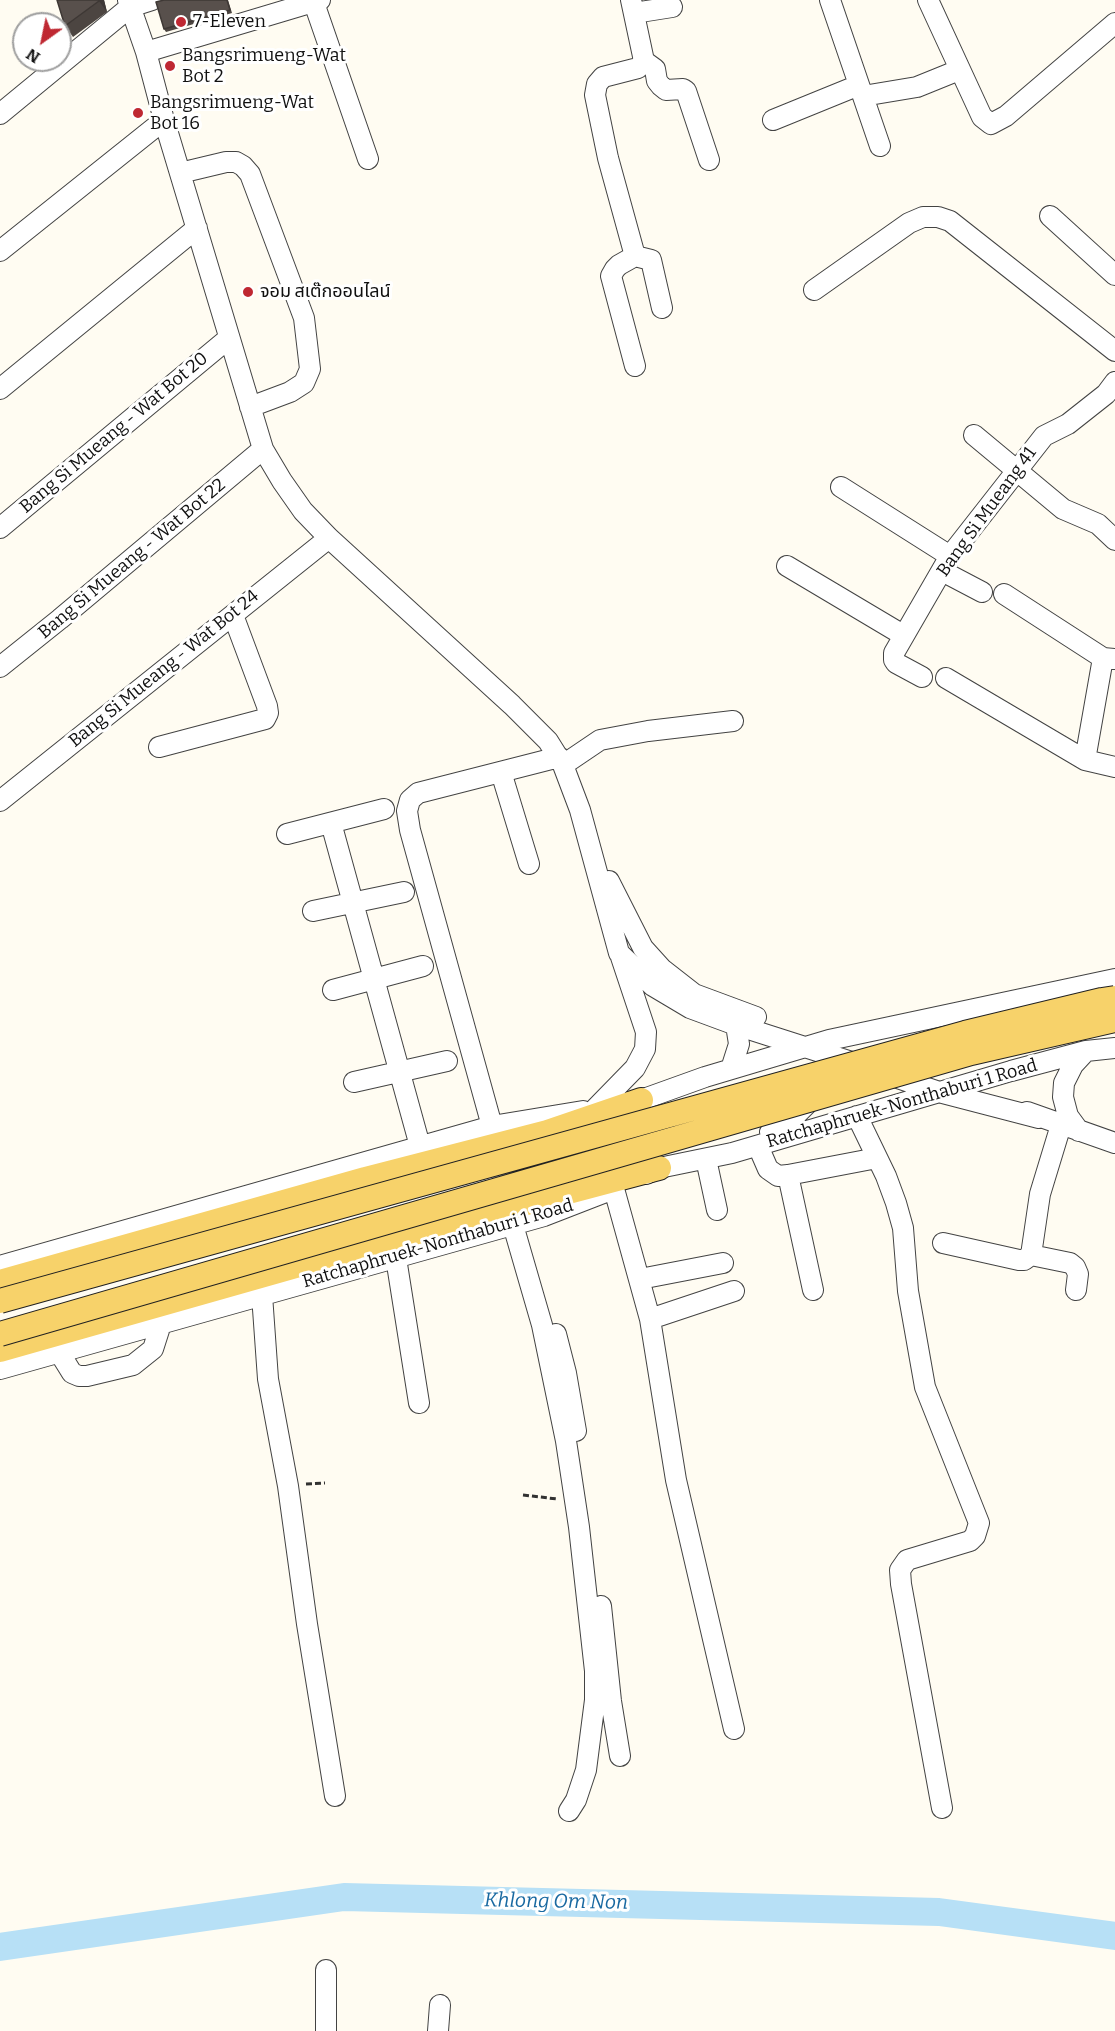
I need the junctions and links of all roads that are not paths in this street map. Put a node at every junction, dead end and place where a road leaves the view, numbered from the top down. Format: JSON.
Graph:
{"nodes":[{"id":1,"x":152,"y":0,"type":"edge"},
{"id":2,"x":830,"y":0,"type":"edge"},
{"id":3,"x":928,"y":0,"type":"edge"},
{"id":4,"x":316,"y":1,"type":"edge"},
{"id":5,"x":129,"y":4,"type":"edge"},
{"id":6,"x":632,"y":6,"type":"edge"},
{"id":7,"x":672,"y":7,"type":"dead end"},
{"id":8,"x":1115,"y":23,"type":"edge"},
{"id":9,"x":146,"y":52,"type":"junction"},
{"id":10,"x":644,"y":61,"type":"junction"},
{"id":11,"x":959,"y":70,"type":"junction"},
{"id":12,"x":861,"y":90,"type":"junction"},
{"id":13,"x":0,"y":114,"type":"edge"},
{"id":14,"x":164,"y":120,"type":"junction"},
{"id":15,"x":772,"y":120,"type":"dead end"},
{"id":16,"x":880,"y":146,"type":"dead end"},
{"id":17,"x":368,"y":159,"type":"dead end"},
{"id":18,"x":709,"y":160,"type":"dead end"},
{"id":19,"x":180,"y":173,"type":"junction"},
{"id":20,"x":1050,"y":216,"type":"dead end"},
{"id":21,"x":197,"y":228,"type":"junction"},
{"id":22,"x":0,"y":251,"type":"edge"},
{"id":23,"x":636,"y":256,"type":"junction"},
{"id":24,"x":1115,"y":275,"type":"edge"},
{"id":25,"x":814,"y":290,"type":"dead end"},
{"id":26,"x":662,"y":308,"type":"dead end"},
{"id":27,"x":229,"y":338,"type":"junction"},
{"id":28,"x":1115,"y":351,"type":"edge"},
{"id":29,"x":635,"y":366,"type":"dead end"},
{"id":30,"x":0,"y":389,"type":"edge"},
{"id":31,"x":1112,"y":392,"type":"edge"},
{"id":32,"x":250,"y":407,"type":"junction"},
{"id":33,"x":974,"y":435,"type":"dead end"},
{"id":34,"x":263,"y":449,"type":"junction"},
{"id":35,"x":1016,"y":472,"type":"junction"},
{"id":36,"x":841,"y":488,"type":"dead end"},
{"id":37,"x":0,"y":528,"type":"edge"},
{"id":38,"x":329,"y":538,"type":"junction"},
{"id":39,"x":1115,"y":540,"type":"edge"},
{"id":40,"x":946,"y":564,"type":"junction"},
{"id":41,"x":787,"y":566,"type":"dead end"},
{"id":42,"x":982,"y":592,"type":"dead end"},
{"id":43,"x":1004,"y":594,"type":"dead end"},
{"id":44,"x":232,"y":615,"type":"junction"},
{"id":45,"x":903,"y":635,"type":"junction"},
{"id":46,"x":1109,"y":659,"type":"edge"},
{"id":47,"x":0,"y":667,"type":"edge"},
{"id":48,"x":922,"y":677,"type":"dead end"},
{"id":49,"x":946,"y":678,"type":"dead end"},
{"id":50,"x":733,"y":721,"type":"dead end"},
{"id":51,"x":159,"y":747,"type":"dead end"},
{"id":52,"x":1085,"y":760,"type":"junction"},
{"id":53,"x":561,"y":761,"type":"junction"},
{"id":54,"x":1115,"y":766,"type":"edge"},
{"id":55,"x":501,"y":772,"type":"junction"},
{"id":56,"x":0,"y":801,"type":"edge"},
{"id":57,"x":384,"y":809,"type":"dead end"},
{"id":58,"x":331,"y":823,"type":"junction"},
{"id":59,"x":287,"y":834,"type":"dead end"},
{"id":60,"x":592,"y":849,"type":"junction"},
{"id":61,"x":529,"y":864,"type":"dead end"},
{"id":62,"x":404,"y":892,"type":"dead end"},
{"id":63,"x":353,"y":903,"type":"junction"},
{"id":64,"x":313,"y":911,"type":"dead end"},
{"id":65,"x":619,"y":953,"type":"junction"},
{"id":66,"x":423,"y":966,"type":"dead end"},
{"id":67,"x":375,"y":979,"type":"junction"},
{"id":68,"x":1115,"y":979,"type":"edge"},
{"id":69,"x":333,"y":990,"type":"dead end"},
{"id":70,"x":1115,"y":998,"type":"edge"},
{"id":71,"x":981,"y":1007,"type":"junction"},
{"id":72,"x":1115,"y":1020,"type":"edge"},
{"id":73,"x":736,"y":1025,"type":"junction"},
{"id":74,"x":807,"y":1047,"type":"junction"},
{"id":75,"x":833,"y":1048,"type":"junction"},
{"id":76,"x":1115,"y":1048,"type":"edge"},
{"id":77,"x":1086,"y":1051,"type":"junction"},
{"id":78,"x":447,"y":1061,"type":"dead end"},
{"id":79,"x":400,"y":1071,"type":"junction"},
{"id":80,"x":724,"y":1071,"type":"junction"},
{"id":81,"x":995,"y":1075,"type":"junction"},
{"id":82,"x":354,"y":1082,"type":"dead end"},
{"id":83,"x":962,"y":1085,"type":"junction"},
{"id":84,"x":939,"y":1092,"type":"junction"},
{"id":85,"x":641,"y":1100,"type":"junction"},
{"id":86,"x":595,"y":1109,"type":"junction"},
{"id":87,"x":856,"y":1116,"type":"junction"},
{"id":88,"x":1039,"y":1118,"type":"junction"},
{"id":89,"x":492,"y":1126,"type":"junction"},
{"id":90,"x":1070,"y":1128,"type":"junction"},
{"id":91,"x":764,"y":1139,"type":"junction"},
{"id":92,"x":1115,"y":1143,"type":"edge"},
{"id":93,"x":420,"y":1146,"type":"junction"},
{"id":94,"x":877,"y":1158,"type":"junction"},
{"id":95,"x":706,"y":1159,"type":"junction"},
{"id":96,"x":659,"y":1168,"type":"junction"},
{"id":97,"x":788,"y":1175,"type":"junction"},
{"id":98,"x":614,"y":1189,"type":"junction"},
{"id":99,"x":717,"y":1210,"type":"dead end"},
{"id":100,"x":520,"y":1223,"type":"junction"},
{"id":101,"x":943,"y":1243,"type":"dead end"},
{"id":102,"x":390,"y":1249,"type":"junction"},
{"id":103,"x":1031,"y":1255,"type":"junction"},
{"id":104,"x":723,"y":1263,"type":"dead end"},
{"id":105,"x":0,"y":1266,"type":"edge"},
{"id":106,"x":640,"y":1279,"type":"junction"},
{"id":107,"x":0,"y":1282,"type":"edge"},
{"id":108,"x":813,"y":1290,"type":"dead end"},
{"id":109,"x":1076,"y":1290,"type":"dead end"},
{"id":110,"x":734,"y":1291,"type":"dead end"},
{"id":111,"x":262,"y":1295,"type":"junction"},
{"id":112,"x":0,"y":1301,"type":"edge"},
{"id":113,"x":650,"y":1319,"type":"junction"},
{"id":114,"x":161,"y":1324,"type":"junction"},
{"id":115,"x":0,"y":1334,"type":"edge"},
{"id":116,"x":0,"y":1350,"type":"edge"},
{"id":117,"x":59,"y":1352,"type":"junction"},
{"id":118,"x":0,"y":1369,"type":"edge"},
{"id":119,"x":419,"y":1403,"type":"dead end"},
{"id":120,"x":734,"y":1729,"type":"dead end"},
{"id":121,"x":620,"y":1756,"type":"dead end"},
{"id":122,"x":335,"y":1796,"type":"dead end"},
{"id":123,"x":942,"y":1808,"type":"dead end"},
{"id":124,"x":569,"y":1811,"type":"dead end"},
{"id":125,"x":326,"y":1970,"type":"dead end"},
{"id":126,"x":440,"y":2005,"type":"dead end"},
{"id":127,"x":326,"y":2031,"type":"edge"},
{"id":128,"x":438,"y":2031,"type":"edge"}],
"edges":[{"from":1,"to":5,"type":"street"},
{"from":2,"to":12,"type":"street"},
{"from":3,"to":11,"type":"street"},
{"from":4,"to":9,"type":"street"},
{"from":4,"to":17,"type":"street"},
{"from":5,"to":9,"type":"street"},
{"from":5,"to":13,"type":"street"},
{"from":6,"to":7,"type":"street"},
{"from":6,"to":10,"type":"street"},
{"from":8,"to":11,"type":"street"},
{"from":9,"to":14,"type":"street"},
{"from":10,"to":18,"type":"street"},
{"from":10,"to":23,"type":"street"},
{"from":11,"to":12,"type":"street"},
{"from":12,"to":15,"type":"street"},
{"from":12,"to":16,"type":"street"},
{"from":14,"to":19,"type":"street"},
{"from":14,"to":22,"type":"street"},
{"from":19,"to":21,"type":"street"},
{"from":19,"to":32,"type":"street"},
{"from":20,"to":24,"type":"street"},
{"from":21,"to":27,"type":"street"},
{"from":21,"to":30,"type":"street"},
{"from":23,"to":26,"type":"street"},
{"from":23,"to":29,"type":"street"},
{"from":25,"to":28,"type":"street"},
{"from":27,"to":32,"type":"street"},
{"from":27,"to":37,"type":"street","name":"Bang Si Mueang - Wat Bot 20"},
{"from":31,"to":35,"type":"street","name":"Bang Si Mueang 41"},
{"from":32,"to":34,"type":"street"},
{"from":33,"to":35,"type":"street"},
{"from":34,"to":38,"type":"street"},
{"from":34,"to":47,"type":"street","name":"Bang Si Mueang - Wat Bot 22"},
{"from":35,"to":39,"type":"street"},
{"from":35,"to":40,"type":"street","name":"Bang Si Mueang 41"},
{"from":36,"to":40,"type":"street"},
{"from":38,"to":44,"type":"street","name":"Bang Si Mueang - Wat Bot 24"},
{"from":38,"to":53,"type":"street"},
{"from":40,"to":42,"type":"street"},
{"from":40,"to":45,"type":"street","name":"Bang Si Mueang 41"},
{"from":41,"to":45,"type":"street"},
{"from":43,"to":46,"type":"street"},
{"from":44,"to":51,"type":"street"},
{"from":44,"to":56,"type":"street","name":"Bang Si Mueang - Wat Bot 24"},
{"from":45,"to":48,"type":"street","name":"Bang Si Mueang 41"},
{"from":46,"to":52,"type":"street"},
{"from":49,"to":52,"type":"street"},
{"from":50,"to":53,"type":"street"},
{"from":52,"to":54,"type":"street"},
{"from":53,"to":55,"type":"street"},
{"from":53,"to":60,"type":"street"},
{"from":55,"to":61,"type":"street"},
{"from":55,"to":89,"type":"street"},
{"from":57,"to":58,"type":"street"},
{"from":58,"to":59,"type":"street"},
{"from":58,"to":63,"type":"street"},
{"from":60,"to":65,"type":"street"},
{"from":60,"to":75,"type":"street"},
{"from":62,"to":63,"type":"street"},
{"from":63,"to":64,"type":"street"},
{"from":63,"to":67,"type":"street"},
{"from":65,"to":73,"type":"street"},
{"from":65,"to":86,"type":"street"},
{"from":66,"to":67,"type":"street"},
{"from":67,"to":69,"type":"street"},
{"from":67,"to":79,"type":"street"},
{"from":68,"to":71,"type":"street"},
{"from":70,"to":112,"type":"main road","bridge":true},
{"from":71,"to":75,"type":"street"},
{"from":71,"to":81,"type":"street"},
{"from":72,"to":115,"type":"main road","name":"Ratchaphruek-Nonthaburi 1 Road","bridge":true},
{"from":73,"to":74,"type":"street"},
{"from":73,"to":80,"type":"street"},
{"from":74,"to":75,"type":"street"},
{"from":74,"to":80,"type":"street"},
{"from":75,"to":83,"type":"street"},
{"from":75,"to":84,"type":"street"},
{"from":75,"to":91,"type":"street"},
{"from":76,"to":77,"type":"street","name":"Ratchaphruek-Nonthaburi 1 Road"},
{"from":77,"to":81,"type":"street","name":"Ratchaphruek-Nonthaburi 1 Road"},
{"from":77,"to":90,"type":"street"},
{"from":78,"to":79,"type":"street"},
{"from":79,"to":82,"type":"street"},
{"from":79,"to":93,"type":"street"},
{"from":80,"to":85,"type":"street"},
{"from":80,"to":91,"type":"street"},
{"from":81,"to":83,"type":"street","name":"Ratchaphruek-Nonthaburi 1 Road"},
{"from":83,"to":84,"type":"street","name":"Ratchaphruek-Nonthaburi 1 Road"},
{"from":83,"to":88,"type":"street"},
{"from":84,"to":87,"type":"street","name":"Ratchaphruek-Nonthaburi 1 Road"},
{"from":84,"to":88,"type":"street"},
{"from":85,"to":86,"type":"street"},
{"from":85,"to":107,"type":"main road"},
{"from":86,"to":89,"type":"street"},
{"from":87,"to":91,"type":"street","name":"Ratchaphruek-Nonthaburi 1 Road"},
{"from":87,"to":94,"type":"street"},
{"from":88,"to":90,"type":"street"},
{"from":89,"to":93,"type":"street"},
{"from":90,"to":92,"type":"street"},
{"from":90,"to":103,"type":"street"},
{"from":91,"to":95,"type":"street","name":"Ratchaphruek-Nonthaburi 1 Road"},
{"from":91,"to":97,"type":"street"},
{"from":93,"to":105,"type":"street"},
{"from":94,"to":97,"type":"street"},
{"from":94,"to":123,"type":"street"},
{"from":95,"to":96,"type":"street","name":"Ratchaphruek-Nonthaburi 1 Road"},
{"from":95,"to":99,"type":"street"},
{"from":96,"to":98,"type":"street","name":"Ratchaphruek-Nonthaburi 1 Road"},
{"from":96,"to":102,"type":"main road"},
{"from":97,"to":108,"type":"street"},
{"from":98,"to":100,"type":"street","name":"Ratchaphruek-Nonthaburi 1 Road"},
{"from":98,"to":106,"type":"street"},
{"from":100,"to":102,"type":"street","name":"Ratchaphruek-Nonthaburi 1 Road"},
{"from":100,"to":121,"type":"street"},
{"from":100,"to":124,"type":"street"},
{"from":101,"to":103,"type":"street"},
{"from":102,"to":111,"type":"street","name":"Ratchaphruek-Nonthaburi 1 Road"},
{"from":102,"to":116,"type":"main road"},
{"from":102,"to":119,"type":"street"},
{"from":103,"to":109,"type":"street"},
{"from":104,"to":106,"type":"street"},
{"from":106,"to":113,"type":"street"},
{"from":110,"to":113,"type":"street"},
{"from":111,"to":114,"type":"street","name":"Ratchaphruek-Nonthaburi 1 Road"},
{"from":111,"to":122,"type":"street"},
{"from":113,"to":120,"type":"street"},
{"from":114,"to":117,"type":"street","name":"Ratchaphruek-Nonthaburi 1 Road"},
{"from":114,"to":117,"type":"street"},
{"from":117,"to":118,"type":"street","name":"Ratchaphruek-Nonthaburi 1 Road"},
{"from":125,"to":127,"type":"street"},
{"from":126,"to":128,"type":"street"}]}
